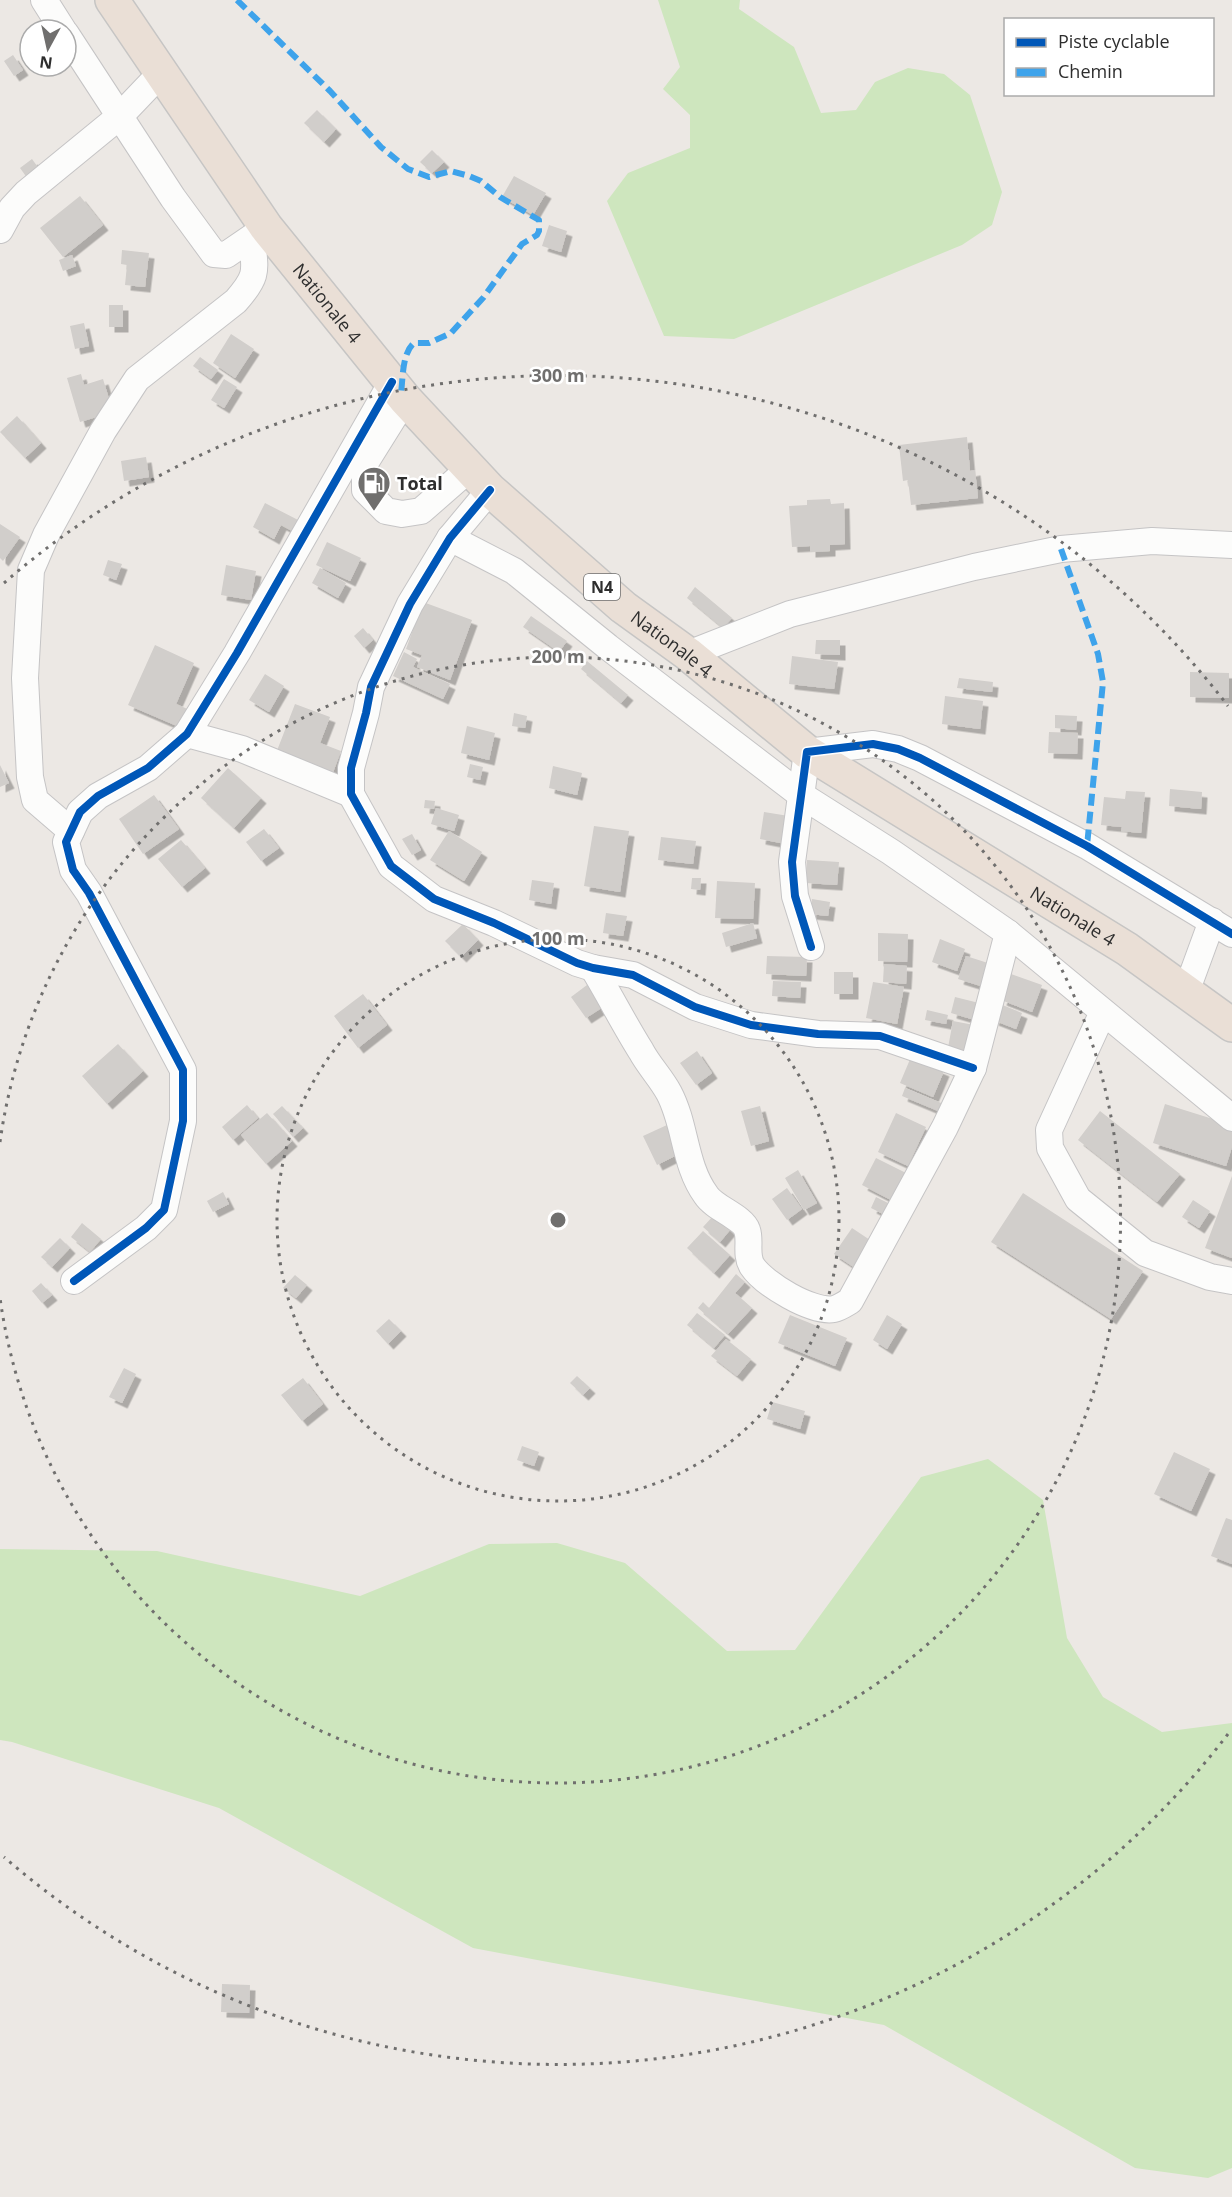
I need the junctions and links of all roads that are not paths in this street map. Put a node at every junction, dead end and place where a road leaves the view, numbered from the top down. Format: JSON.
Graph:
{"nodes":[{"id":1,"x":44,"y":0,"type":"edge"},
{"id":2,"x":112,"y":0,"type":"edge"},
{"id":3,"x":55,"y":18,"type":"edge"},
{"id":4,"x":78,"y":52,"type":"edge"},
{"id":5,"x":161,"y":73,"type":"junction"},
{"id":6,"x":120,"y":116,"type":"junction"},
{"id":7,"x":0,"y":230,"type":"edge"},
{"id":8,"x":259,"y":233,"type":"junction"},
{"id":9,"x":399,"y":391,"type":"junction"},
{"id":10,"x":479,"y":479,"type":"junction"},
{"id":11,"x":450,"y":538,"type":"junction"},
{"id":12,"x":1232,"y":545,"type":"edge"},
{"id":13,"x":688,"y":654,"type":"junction"},
{"id":14,"x":187,"y":734,"type":"junction"},
{"id":15,"x":807,"y":752,"type":"junction"},
{"id":16,"x":351,"y":794,"type":"junction"},
{"id":17,"x":801,"y":795,"type":"junction"},
{"id":18,"x":71,"y":831,"type":"junction"},
{"id":19,"x":1222,"y":927,"type":"edge"},
{"id":20,"x":1008,"y":933,"type":"junction"},
{"id":21,"x":812,"y":947,"type":"dead end"},
{"id":22,"x":593,"y":968,"type":"junction"},
{"id":23,"x":1186,"y":992,"type":"junction"},
{"id":24,"x":1103,"y":1012,"type":"junction"},
{"id":25,"x":1232,"y":1025,"type":"edge"},
{"id":26,"x":973,"y":1068,"type":"junction"},
{"id":27,"x":1232,"y":1118,"type":"edge"},
{"id":28,"x":74,"y":1281,"type":"dead end"},
{"id":29,"x":1232,"y":1281,"type":"edge"}],
"edges":[{"from":1,"to":3,"type":"street"},
{"from":2,"to":5,"type":"highway","name":"Nationale 4","number":"N4"},
{"from":4,"to":6,"type":"street"},
{"from":5,"to":6,"type":"street"},
{"from":5,"to":8,"type":"highway","name":"Nationale 4","number":"N4"},
{"from":6,"to":7,"type":"street"},
{"from":6,"to":8,"type":"street"},
{"from":8,"to":9,"type":"highway","name":"Nationale 4","number":"N4"},
{"from":8,"to":18,"type":"street"},
{"from":9,"to":10,"type":"highway","name":"Nationale 4","number":"N4"},
{"from":9,"to":10,"type":"street"},
{"from":9,"to":14,"type":"street"},
{"from":10,"to":11,"type":"street"},
{"from":10,"to":13,"type":"highway","name":"Nationale 4","number":"N4"},
{"from":11,"to":16,"type":"street"},
{"from":11,"to":17,"type":"street"},
{"from":12,"to":13,"type":"street"},
{"from":13,"to":15,"type":"highway","name":"Nationale 4","number":"N4"},
{"from":14,"to":16,"type":"street"},
{"from":14,"to":18,"type":"street"},
{"from":15,"to":17,"type":"street"},
{"from":15,"to":19,"type":"street"},
{"from":15,"to":23,"type":"highway","name":"Nationale 4","number":"N4"},
{"from":16,"to":22,"type":"street"},
{"from":17,"to":20,"type":"street"},
{"from":17,"to":21,"type":"street"},
{"from":18,"to":28,"type":"street"},
{"from":19,"to":23,"type":"street"},
{"from":20,"to":24,"type":"street"},
{"from":20,"to":26,"type":"street"},
{"from":22,"to":26,"type":"street"},
{"from":22,"to":26,"type":"street"},
{"from":23,"to":25,"type":"highway","name":"Nationale 4","number":"N4"},
{"from":24,"to":27,"type":"street"},
{"from":24,"to":29,"type":"street"}]}
